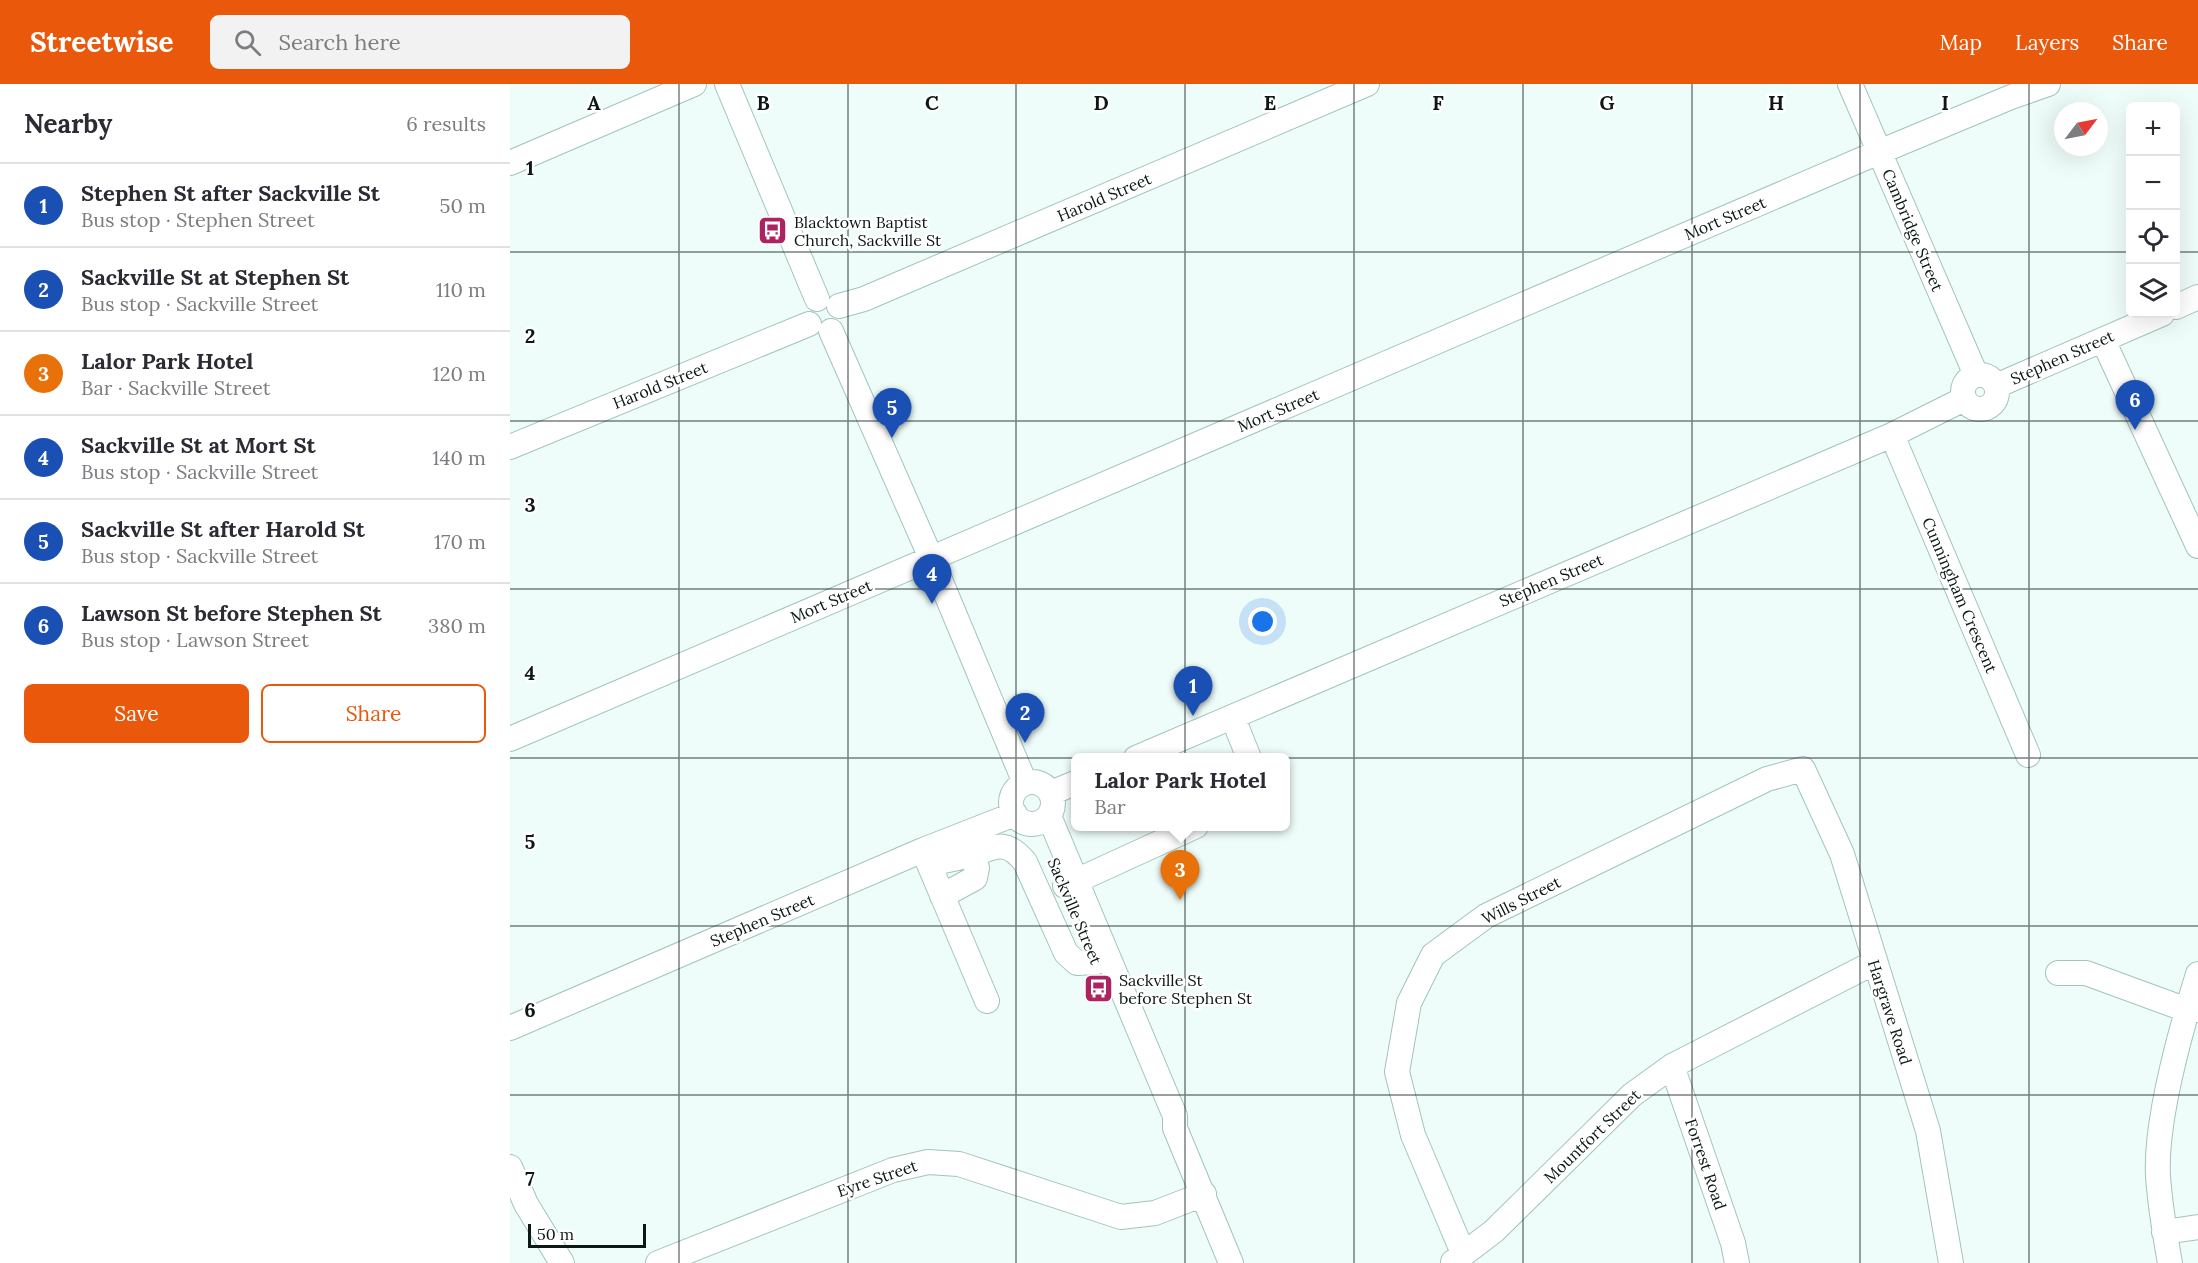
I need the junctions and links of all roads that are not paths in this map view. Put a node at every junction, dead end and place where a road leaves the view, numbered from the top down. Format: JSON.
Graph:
{"nodes":[{"id":1,"x":694,"y":84,"type":"edge"},
{"id":2,"x":727,"y":84,"type":"edge"},
{"id":3,"x":1367,"y":84,"type":"edge"},
{"id":4,"x":1850,"y":84,"type":"edge"},
{"id":5,"x":2048,"y":84,"type":"edge"},
{"id":6,"x":1880,"y":152,"type":"junction"},
{"id":7,"x":510,"y":163,"type":"edge"},
{"id":8,"x":2198,"y":297,"type":"edge"},
{"id":9,"x":816,"y":299,"type":"junction"},
{"id":10,"x":2180,"y":305,"type":"edge"},
{"id":11,"x":839,"y":306,"type":"junction"},
{"id":12,"x":2153,"y":318,"type":"edge"},
{"id":13,"x":820,"y":327,"type":"junction"},
{"id":14,"x":2103,"y":340,"type":"junction"},
{"id":15,"x":1986,"y":381,"type":"junction"},
{"id":16,"x":1892,"y":435,"type":"junction"},
{"id":17,"x":510,"y":447,"type":"edge"},
{"id":18,"x":2195,"y":533,"type":"edge"},
{"id":19,"x":931,"y":558,"type":"junction"},
{"id":20,"x":1233,"y":717,"type":"junction"},
{"id":21,"x":510,"y":739,"type":"edge"},
{"id":22,"x":1148,"y":753,"type":"edge"},
{"id":23,"x":1247,"y":753,"type":"edge"},
{"id":24,"x":2028,"y":755,"type":"dead end"},
{"id":25,"x":1803,"y":769,"type":"joint"},
{"id":26,"x":1025,"y":783,"type":"junction"},
{"id":27,"x":1071,"y":786,"type":"edge"},
{"id":28,"x":1038,"y":812,"type":"junction"},
{"id":29,"x":1185,"y":831,"type":"edge"},
{"id":30,"x":972,"y":855,"type":"junction"},
{"id":31,"x":926,"y":857,"type":"junction"},
{"id":32,"x":1072,"y":883,"type":"junction"},
{"id":33,"x":942,"y":896,"type":"junction"},
{"id":34,"x":1097,"y":962,"type":"junction"},
{"id":35,"x":1875,"y":962,"type":"junction"},
{"id":36,"x":2058,"y":973,"type":"dead end"},
{"id":37,"x":2198,"y":974,"type":"edge"},
{"id":38,"x":987,"y":1001,"type":"dead end"},
{"id":39,"x":2192,"y":1010,"type":"edge"},
{"id":40,"x":510,"y":1028,"type":"edge"},
{"id":41,"x":1672,"y":1066,"type":"junction"},
{"id":42,"x":1175,"y":1128,"type":"junction"},
{"id":43,"x":510,"y":1167,"type":"edge"},
{"id":44,"x":1204,"y":1194,"type":"junction"},
{"id":45,"x":2198,"y":1227,"type":"edge"},
{"id":46,"x":2164,"y":1232,"type":"junction"},
{"id":47,"x":1457,"y":1258,"type":"edge"},
{"id":48,"x":562,"y":1263,"type":"edge"},
{"id":49,"x":658,"y":1263,"type":"edge"},
{"id":50,"x":1231,"y":1263,"type":"edge"},
{"id":51,"x":1737,"y":1263,"type":"edge"},
{"id":52,"x":1951,"y":1263,"type":"edge"},
{"id":53,"x":2170,"y":1263,"type":"edge"}],
"edges":[{"from":1,"to":7,"type":"street"},
{"from":2,"to":9,"type":"street"},
{"from":3,"to":11,"type":"street","name":"Harold Street"},
{"from":4,"to":6,"type":"street","name":"Cambridge Street"},
{"from":5,"to":6,"type":"street","name":"Mort Street"},
{"from":6,"to":15,"type":"street","name":"Cambridge Street"},
{"from":6,"to":19,"type":"street","name":"Mort Street"},
{"from":8,"to":10,"type":"street"},
{"from":9,"to":11,"type":"street"},
{"from":9,"to":13,"type":"street"},
{"from":11,"to":13,"type":"street"},
{"from":12,"to":14,"type":"street","name":"Stephen Street"},
{"from":13,"to":17,"type":"street","name":"Harold Street"},
{"from":13,"to":19,"type":"street"},
{"from":14,"to":15,"type":"street","name":"Stephen Street"},
{"from":14,"to":18,"type":"street"},
{"from":15,"to":16,"type":"street","name":"Stephen Street"},
{"from":16,"to":20,"type":"street","name":"Stephen Street"},
{"from":16,"to":24,"type":"street","name":"Cunningham Crescent"},
{"from":19,"to":21,"type":"street","name":"Mort Street"},
{"from":19,"to":26,"type":"street"},
{"from":20,"to":22,"type":"street","name":"Stephen Street"},
{"from":20,"to":23,"type":"street"},
{"from":25,"to":35,"type":"street","name":"Hargrave Road"},
{"from":25,"to":47,"type":"street","name":"Wills Street"},
{"from":26,"to":28,"type":"street"},
{"from":26,"to":28,"type":"street"},
{"from":27,"to":28,"type":"street","name":"Stephen Street"},
{"from":28,"to":31,"type":"street","name":"Stephen Street"},
{"from":28,"to":32,"type":"street","name":"Sackville Street"},
{"from":29,"to":32,"type":"street"},
{"from":30,"to":31,"type":"street"},
{"from":30,"to":33,"type":"street"},
{"from":30,"to":34,"type":"street"},
{"from":31,"to":33,"type":"street"},
{"from":31,"to":40,"type":"street","name":"Stephen Street"},
{"from":32,"to":34,"type":"street","name":"Sackville Street"},
{"from":32,"to":42,"type":"street","name":"Sackville Street"},
{"from":33,"to":38,"type":"street"},
{"from":34,"to":42,"type":"street","name":"Sackville Street"},
{"from":35,"to":41,"type":"street","name":"Mountfort Street"},
{"from":35,"to":52,"type":"street","name":"Hargrave Road"},
{"from":36,"to":39,"type":"street"},
{"from":37,"to":39,"type":"street"},
{"from":39,"to":46,"type":"street"},
{"from":41,"to":47,"type":"street","name":"Mountfort Street"},
{"from":41,"to":51,"type":"street","name":"Forrest Road"},
{"from":42,"to":44,"type":"street","name":"Sackville Street"},
{"from":43,"to":48,"type":"street"},
{"from":44,"to":49,"type":"street","name":"Eyre Street"},
{"from":44,"to":50,"type":"street","name":"Sackville Street"},
{"from":45,"to":46,"type":"street"},
{"from":46,"to":53,"type":"street"}]}
